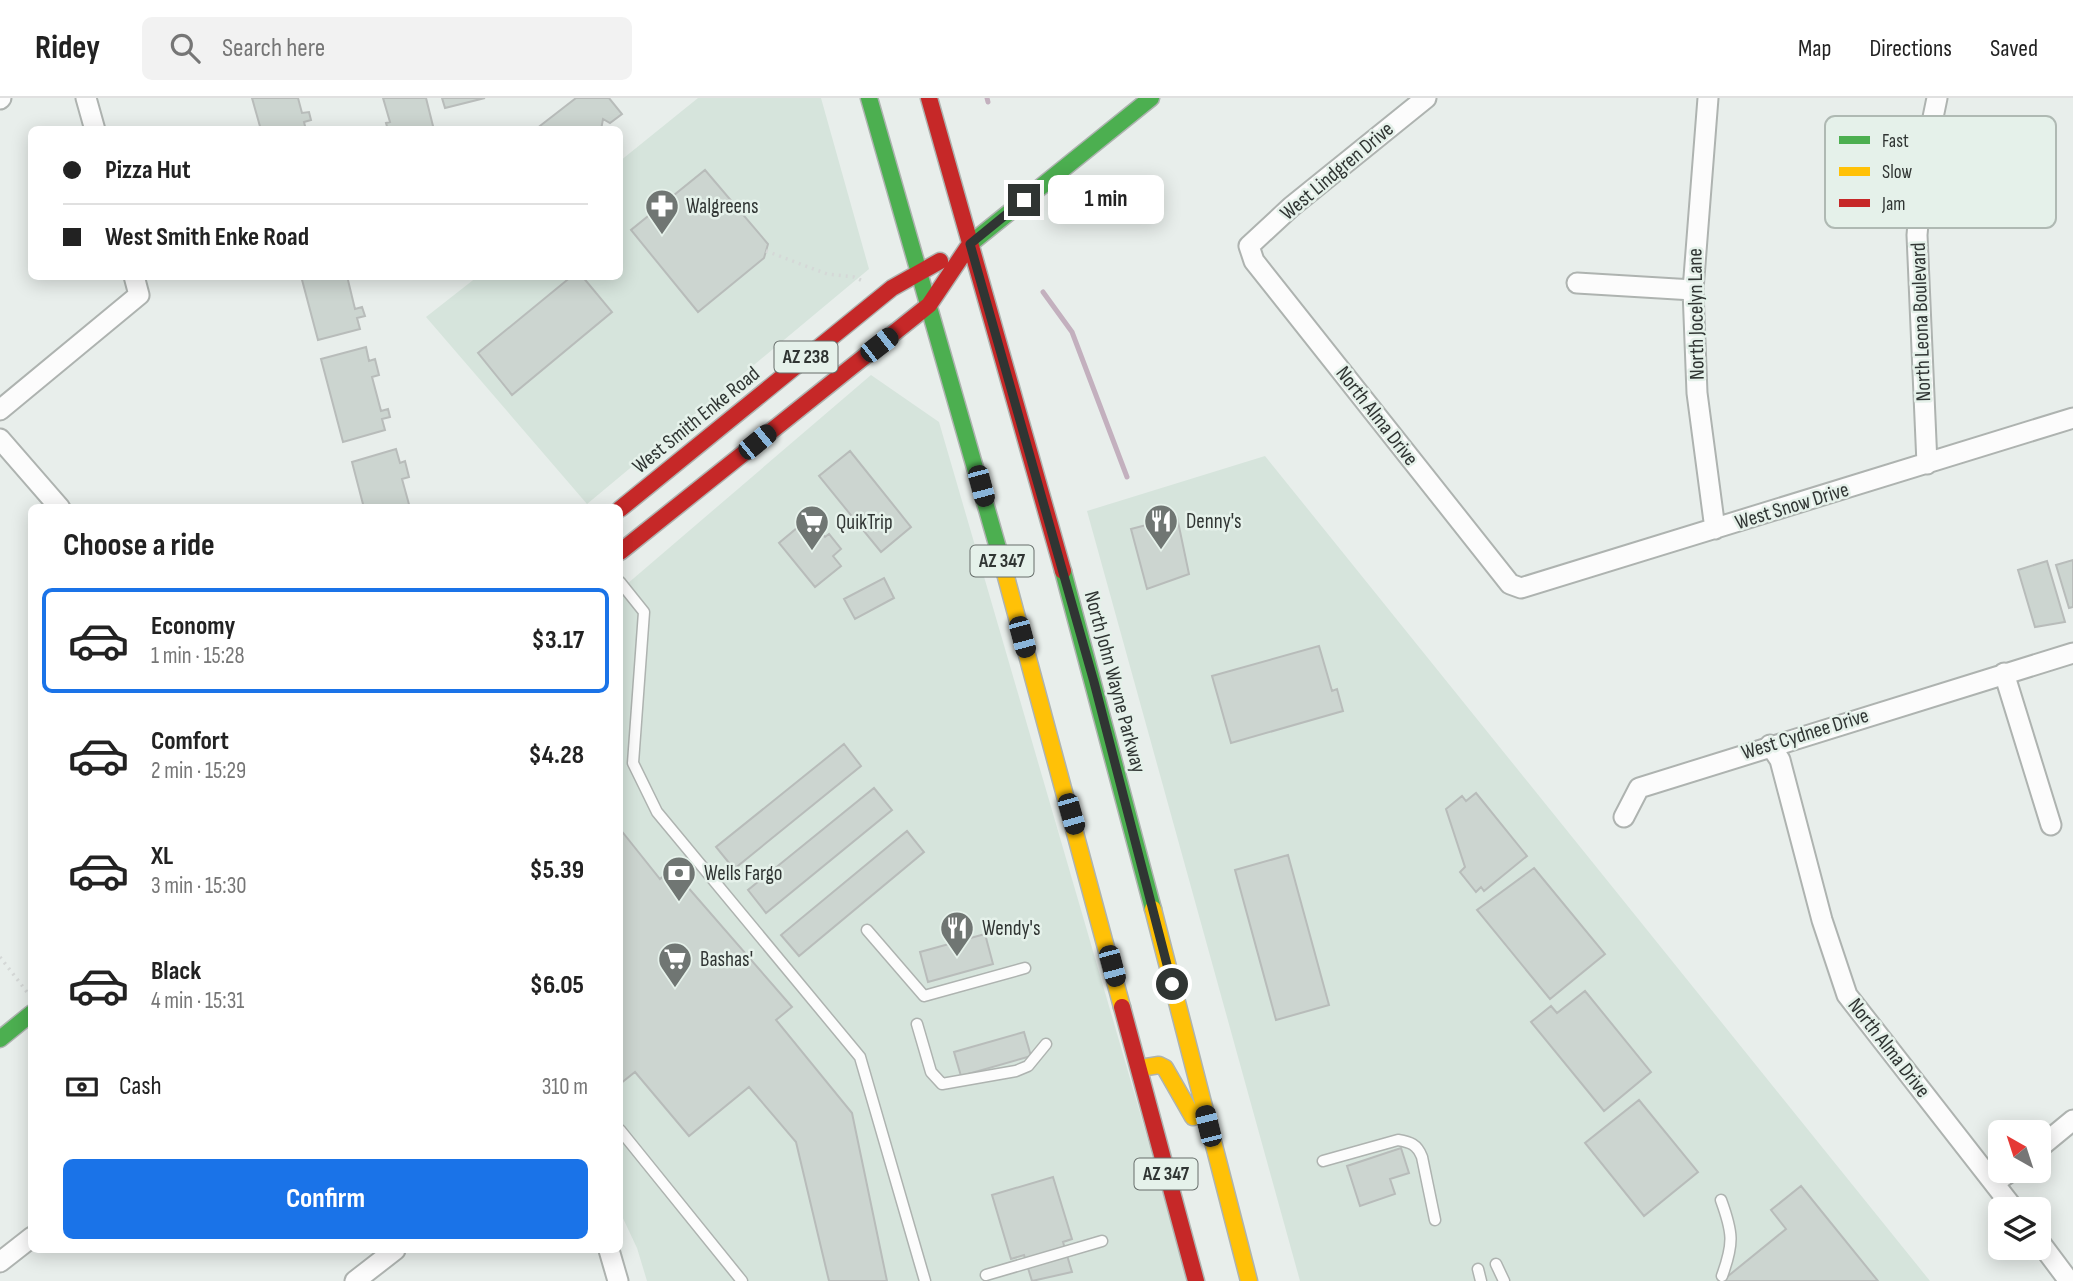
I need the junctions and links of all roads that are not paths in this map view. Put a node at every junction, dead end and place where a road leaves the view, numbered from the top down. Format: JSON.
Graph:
{"nodes":[{"id":1,"x":86,"y":98,"type":"edge"},
{"id":2,"x":869,"y":98,"type":"edge"},
{"id":3,"x":929,"y":98,"type":"edge"},
{"id":4,"x":1151,"y":98,"type":"edge"},
{"id":5,"x":1426,"y":98,"type":"edge"},
{"id":6,"x":1708,"y":98,"type":"edge"},
{"id":7,"x":1937,"y":98,"type":"edge"},
{"id":8,"x":1933,"y":116,"type":"edge"},
{"id":9,"x":93,"y":126,"type":"edge"},
{"id":10,"x":1918,"y":228,"type":"edge"},
{"id":11,"x":970,"y":244,"type":"junction"},
{"id":12,"x":1249,"y":246,"type":"joint"},
{"id":13,"x":920,"y":272,"type":"junction"},
{"id":14,"x":1577,"y":283,"type":"dead end"},
{"id":15,"x":137,"y":286,"type":"edge"},
{"id":16,"x":1693,"y":290,"type":"junction"},
{"id":17,"x":929,"y":304,"type":"junction"},
{"id":18,"x":0,"y":410,"type":"edge"},
{"id":19,"x":2073,"y":418,"type":"edge"},
{"id":20,"x":0,"y":439,"type":"edge"},
{"id":21,"x":694,"y":447,"type":"junction"},
{"id":22,"x":1927,"y":464,"type":"junction"},
{"id":23,"x":57,"y":504,"type":"edge"},
{"id":24,"x":623,"y":506,"type":"edge"},
{"id":25,"x":623,"y":526,"type":"dead end"},
{"id":26,"x":1715,"y":529,"type":"junction"},
{"id":27,"x":623,"y":550,"type":"edge"},
{"id":28,"x":1510,"y":584,"type":"joint"},
{"id":29,"x":623,"y":586,"type":"edge"},
{"id":30,"x":2073,"y":653,"type":"edge"},
{"id":31,"x":2004,"y":673,"type":"junction"},
{"id":32,"x":1770,"y":745,"type":"junction"},
{"id":33,"x":1624,"y":817,"type":"dead end"},
{"id":34,"x":2050,"y":825,"type":"dead end"},
{"id":35,"x":867,"y":930,"type":"dead end"},
{"id":36,"x":1025,"y":968,"type":"dead end"},
{"id":37,"x":28,"y":1016,"type":"edge"},
{"id":38,"x":917,"y":1024,"type":"dead end"},
{"id":39,"x":0,"y":1039,"type":"edge"},
{"id":40,"x":1046,"y":1044,"type":"dead end"},
{"id":41,"x":1140,"y":1068,"type":"junction"},
{"id":42,"x":2073,"y":1120,"type":"edge"},
{"id":43,"x":623,"y":1134,"type":"edge"},
{"id":44,"x":2051,"y":1138,"type":"edge"},
{"id":45,"x":1323,"y":1161,"type":"dead end"},
{"id":46,"x":1219,"y":1170,"type":"junction"},
{"id":47,"x":1988,"y":1175,"type":"edge"},
{"id":48,"x":1994,"y":1183,"type":"edge"},
{"id":49,"x":2005,"y":1197,"type":"edge"},
{"id":50,"x":1721,"y":1200,"type":"dead end"},
{"id":51,"x":1435,"y":1220,"type":"dead end"},
{"id":52,"x":28,"y":1240,"type":"edge"},
{"id":53,"x":1102,"y":1241,"type":"dead end"},
{"id":54,"x":391,"y":1253,"type":"edge"},
{"id":55,"x":610,"y":1253,"type":"edge"},
{"id":56,"x":2051,"y":1257,"type":"edge"},
{"id":57,"x":0,"y":1262,"type":"edge"},
{"id":58,"x":1496,"y":1264,"type":"dead end"},
{"id":59,"x":1478,"y":1269,"type":"dead end"},
{"id":60,"x":986,"y":1275,"type":"dead end"},
{"id":61,"x":1722,"y":1276,"type":"dead end"},
{"id":62,"x":355,"y":1281,"type":"edge"},
{"id":63,"x":618,"y":1281,"type":"edge"},
{"id":64,"x":742,"y":1281,"type":"edge"},
{"id":65,"x":925,"y":1281,"type":"edge"},
{"id":66,"x":1196,"y":1281,"type":"edge"},
{"id":67,"x":1248,"y":1281,"type":"edge"},
{"id":68,"x":1481,"y":1281,"type":"edge"},
{"id":69,"x":1504,"y":1281,"type":"edge"},
{"id":70,"x":2069,"y":1281,"type":"edge"}],
"edges":[{"from":1,"to":9,"type":"street"},
{"from":2,"to":13,"type":"main road","number":"AZ 347"},
{"from":3,"to":11,"type":"main road","name":"North John Wayne Parkway","number":"AZ 347"},
{"from":4,"to":11,"type":"main road","name":"West Smith Enke Road"},
{"from":5,"to":12,"type":"street","name":"West Lindgren Drive"},
{"from":6,"to":16,"type":"street","name":"North Jocelyn Lane"},
{"from":7,"to":8,"type":"street","name":"North Leona Boulevard"},
{"from":10,"to":22,"type":"street","name":"North Leona Boulevard"},
{"from":11,"to":13,"type":"main road","name":"West Smith Enke Road","number":"AZ 238"},
{"from":11,"to":17,"type":"main road","name":"West Smith Enke Road","number":"AZ 238"},
{"from":11,"to":46,"type":"main road","name":"North John Wayne Parkway","number":"AZ 347"},
{"from":12,"to":28,"type":"street","name":"North Alma Drive"},
{"from":13,"to":17,"type":"main road","number":"AZ 347"},
{"from":13,"to":21,"type":"main road","name":"West Smith Enke Road","number":"AZ 238"},
{"from":14,"to":16,"type":"street"},
{"from":15,"to":18,"type":"street"},
{"from":16,"to":26,"type":"street","name":"North Jocelyn Lane"},
{"from":17,"to":27,"type":"main road","name":"West Smith Enke Road","number":"AZ 238"},
{"from":17,"to":41,"type":"main road","number":"AZ 347"},
{"from":19,"to":22,"type":"street","name":"West Snow Drive"},
{"from":20,"to":23,"type":"street"},
{"from":21,"to":24,"type":"main road","name":"West Smith Enke Road","number":"AZ 238"},
{"from":21,"to":25,"type":"main road"},
{"from":22,"to":26,"type":"street","name":"West Snow Drive"},
{"from":26,"to":28,"type":"street","name":"West Snow Drive"},
{"from":29,"to":65,"type":"lane"},
{"from":30,"to":31,"type":"street","name":"West Cydnee Drive"},
{"from":31,"to":32,"type":"street","name":"West Cydnee Drive"},
{"from":31,"to":34,"type":"street"},
{"from":32,"to":33,"type":"street","name":"West Cydnee Drive"},
{"from":32,"to":47,"type":"street","name":"North Alma Drive"},
{"from":35,"to":36,"type":"lane"},
{"from":37,"to":39,"type":"main road"},
{"from":38,"to":40,"type":"lane"},
{"from":41,"to":46,"type":"main road"},
{"from":41,"to":66,"type":"main road","number":"AZ 347"},
{"from":42,"to":44,"type":"street"},
{"from":43,"to":64,"type":"lane"},
{"from":45,"to":51,"type":"lane"},
{"from":46,"to":67,"type":"main road","name":"North John Wayne Parkway","number":"AZ 347"},
{"from":48,"to":49,"type":"street","name":"North Alma Drive"},
{"from":50,"to":61,"type":"lane"},
{"from":52,"to":57,"type":"street"},
{"from":53,"to":60,"type":"lane"},
{"from":54,"to":62,"type":"street"},
{"from":55,"to":63,"type":"street"},
{"from":56,"to":70,"type":"street"},
{"from":58,"to":69,"type":"lane"},
{"from":59,"to":68,"type":"lane"}]}
